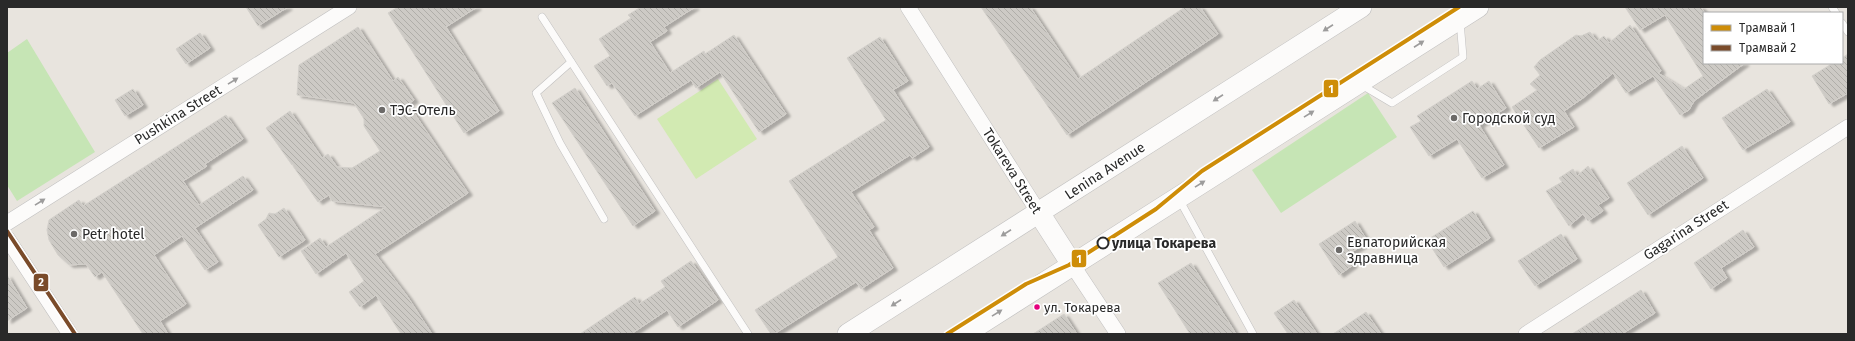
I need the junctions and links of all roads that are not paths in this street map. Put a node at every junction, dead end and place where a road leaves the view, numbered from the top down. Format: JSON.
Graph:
{"nodes":[{"id":1,"x":349,"y":7,"type":"edge"},
{"id":2,"x":908,"y":7,"type":"edge"},
{"id":3,"x":1361,"y":7,"type":"edge"},
{"id":4,"x":1478,"y":7,"type":"edge"},
{"id":5,"x":542,"y":17,"type":"dead end"},
{"id":6,"x":1460,"y":18,"type":"junction"},
{"id":7,"x":571,"y":62,"type":"junction"},
{"id":8,"x":1359,"y":83,"type":"junction"},
{"id":9,"x":1848,"y":127,"type":"edge"},
{"id":10,"x":1178,"y":198,"type":"junction"},
{"id":11,"x":1039,"y":213,"type":"junction"},
{"id":12,"x":604,"y":219,"type":"dead end"},
{"id":13,"x":7,"y":223,"type":"edge"},
{"id":14,"x":7,"y":238,"type":"edge"},
{"id":15,"x":1073,"y":266,"type":"junction"},
{"id":16,"x":70,"y":334,"type":"edge"},
{"id":17,"x":748,"y":334,"type":"edge"},
{"id":18,"x":848,"y":334,"type":"edge"},
{"id":19,"x":964,"y":334,"type":"edge"},
{"id":20,"x":1118,"y":334,"type":"edge"},
{"id":21,"x":1253,"y":334,"type":"edge"},
{"id":22,"x":1526,"y":334,"type":"edge"}],
"edges":[{"from":13,"to":1,"type":"street","name":"Pushkina Street","one_way":true},
{"from":2,"to":11,"type":"street","name":"Tokareva Street"},
{"from":3,"to":11,"type":"street","name":"Lenina Avenue","one_way":true},
{"from":4,"to":6,"type":"street"},
{"from":5,"to":7,"type":"lane"},
{"from":8,"to":6,"type":"street","one_way":true},
{"from":6,"to":8,"type":"lane"},
{"from":7,"to":12,"type":"lane"},
{"from":7,"to":17,"type":"lane"},
{"from":10,"to":8,"type":"street","one_way":true},
{"from":9,"to":22,"type":"street","name":"Gagarina Street"},
{"from":10,"to":15,"type":"street"},
{"from":10,"to":21,"type":"lane"},
{"from":11,"to":15,"type":"street","name":"Tokareva Street"},
{"from":11,"to":18,"type":"street","name":"Lenina Avenue","one_way":true},
{"from":14,"to":16,"type":"street"},
{"from":19,"to":15,"type":"street","one_way":true},
{"from":15,"to":20,"type":"street","name":"Tokareva Street"}]}
